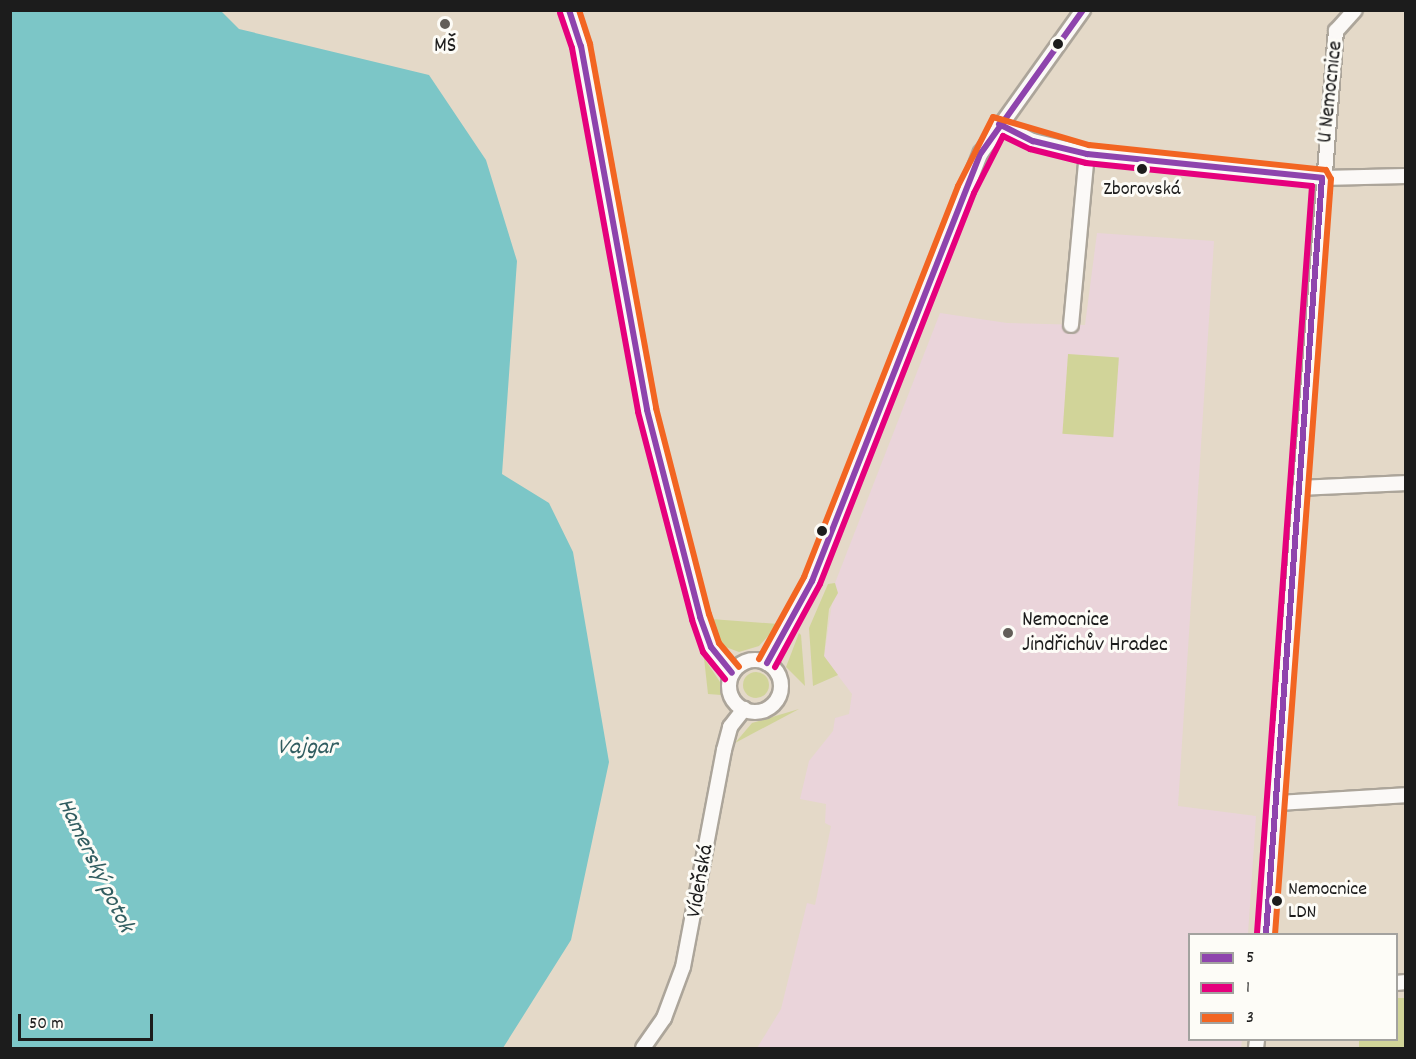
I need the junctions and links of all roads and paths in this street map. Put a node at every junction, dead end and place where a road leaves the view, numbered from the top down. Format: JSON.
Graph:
{"nodes":[{"id":1,"x":1083,"y":10,"type":"edge"},
{"id":2,"x":1355,"y":10,"type":"edge"},
{"id":3,"x":575,"y":13,"type":"edge"},
{"id":4,"x":999,"y":124,"type":"junction"},
{"id":5,"x":1087,"y":153,"type":"junction"},
{"id":6,"x":1406,"y":176,"type":"edge"},
{"id":7,"x":1322,"y":178,"type":"junction"},
{"id":8,"x":1071,"y":325,"type":"dead end"},
{"id":9,"x":1406,"y":483,"type":"edge"},
{"id":10,"x":1300,"y":488,"type":"junction"},
{"id":11,"x":767,"y":663,"type":"junction"},
{"id":12,"x":732,"y":674,"type":"junction"},
{"id":13,"x":744,"y":709,"type":"junction"},
{"id":14,"x":1406,"y":795,"type":"edge"},
{"id":15,"x":1277,"y":803,"type":"junction"},
{"id":16,"x":1266,"y":933,"type":"edge"},
{"id":17,"x":643,"y":1048,"type":"edge"}],
"edges":[{"from":1,"to":4,"type":"street"},
{"from":2,"to":7,"type":"street","name":"U Nemocnice"},
{"from":3,"to":12,"type":"street"},
{"from":4,"to":5,"type":"street"},
{"from":4,"to":11,"type":"street"},
{"from":5,"to":7,"type":"street"},
{"from":5,"to":8,"type":"street"},
{"from":6,"to":7,"type":"street"},
{"from":7,"to":10,"type":"street","name":"U Nemocnice"},
{"from":9,"to":10,"type":"street"},
{"from":10,"to":15,"type":"street","name":"U Nemocnice"},
{"from":11,"to":12,"type":"street"},
{"from":11,"to":13,"type":"street"},
{"from":12,"to":13,"type":"street"},
{"from":13,"to":17,"type":"street","name":"Vídeňská"},
{"from":14,"to":15,"type":"street"},
{"from":15,"to":16,"type":"street","name":"U Nemocnice"}]}
